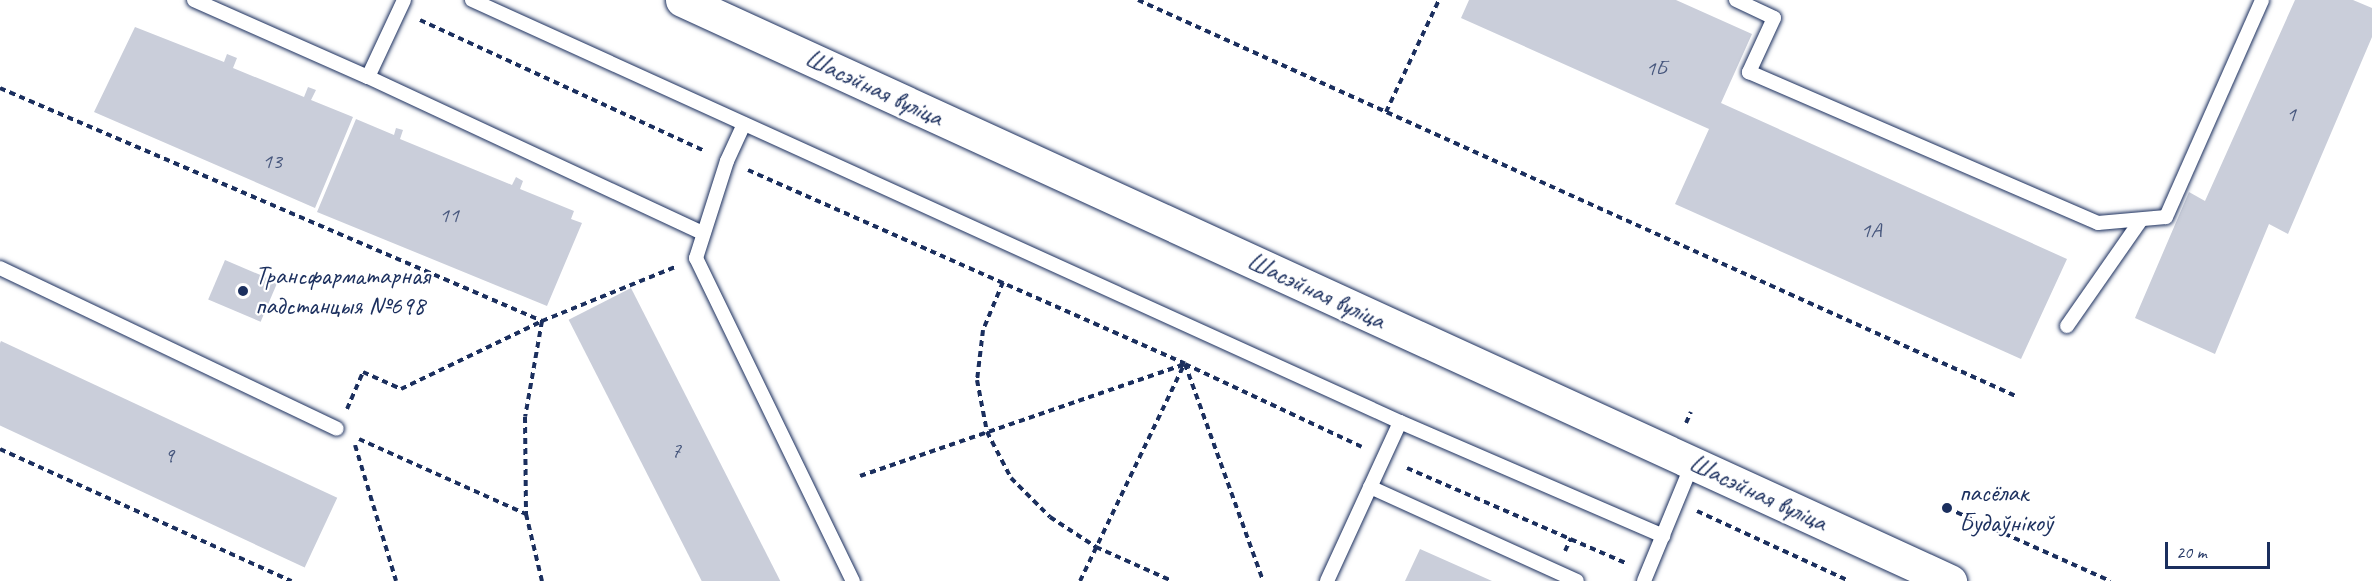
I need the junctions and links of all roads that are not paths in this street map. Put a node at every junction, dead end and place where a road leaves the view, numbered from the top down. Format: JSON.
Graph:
{"nodes":[{"id":1,"x":194,"y":0,"type":"edge"},
{"id":2,"x":472,"y":0,"type":"edge"},
{"id":3,"x":682,"y":0,"type":"edge"},
{"id":4,"x":1736,"y":0,"type":"edge"},
{"id":5,"x":2262,"y":0,"type":"edge"},
{"id":6,"x":402,"y":5,"type":"edge"},
{"id":7,"x":368,"y":77,"type":"junction"},
{"id":8,"x":744,"y":124,"type":"junction"},
{"id":9,"x":2141,"y":220,"type":"junction"},
{"id":10,"x":703,"y":233,"type":"junction"},
{"id":11,"x":0,"y":268,"type":"edge"},
{"id":12,"x":2067,"y":326,"type":"dead end"},
{"id":13,"x":1400,"y":422,"type":"junction"},
{"id":14,"x":337,"y":429,"type":"road end"},
{"id":15,"x":1693,"y":462,"type":"junction"},
{"id":16,"x":1370,"y":488,"type":"junction"},
{"id":17,"x":1663,"y":536,"type":"junction"},
{"id":18,"x":853,"y":581,"type":"edge"},
{"id":19,"x":1327,"y":581,"type":"edge"},
{"id":20,"x":1577,"y":581,"type":"edge"},
{"id":21,"x":1644,"y":581,"type":"edge"},
{"id":22,"x":1950,"y":581,"type":"edge"}],
"edges":[{"from":1,"to":7,"type":"lane"},
{"from":2,"to":8,"type":"lane"},
{"from":3,"to":15,"type":"main road","name":"Шасэйная вуліца"},
{"from":4,"to":9,"type":"lane"},
{"from":5,"to":9,"type":"lane"},
{"from":6,"to":7,"type":"lane"},
{"from":7,"to":10,"type":"lane"},
{"from":8,"to":10,"type":"lane"},
{"from":8,"to":13,"type":"lane"},
{"from":9,"to":12,"type":"lane"},
{"from":10,"to":18,"type":"lane"},
{"from":11,"to":14,"type":"lane"},
{"from":13,"to":16,"type":"lane"},
{"from":13,"to":17,"type":"lane"},
{"from":15,"to":17,"type":"lane"},
{"from":15,"to":22,"type":"main road","name":"Шасэйная вуліца"},
{"from":16,"to":19,"type":"lane"},
{"from":16,"to":20,"type":"lane"},
{"from":17,"to":21,"type":"lane"}]}
